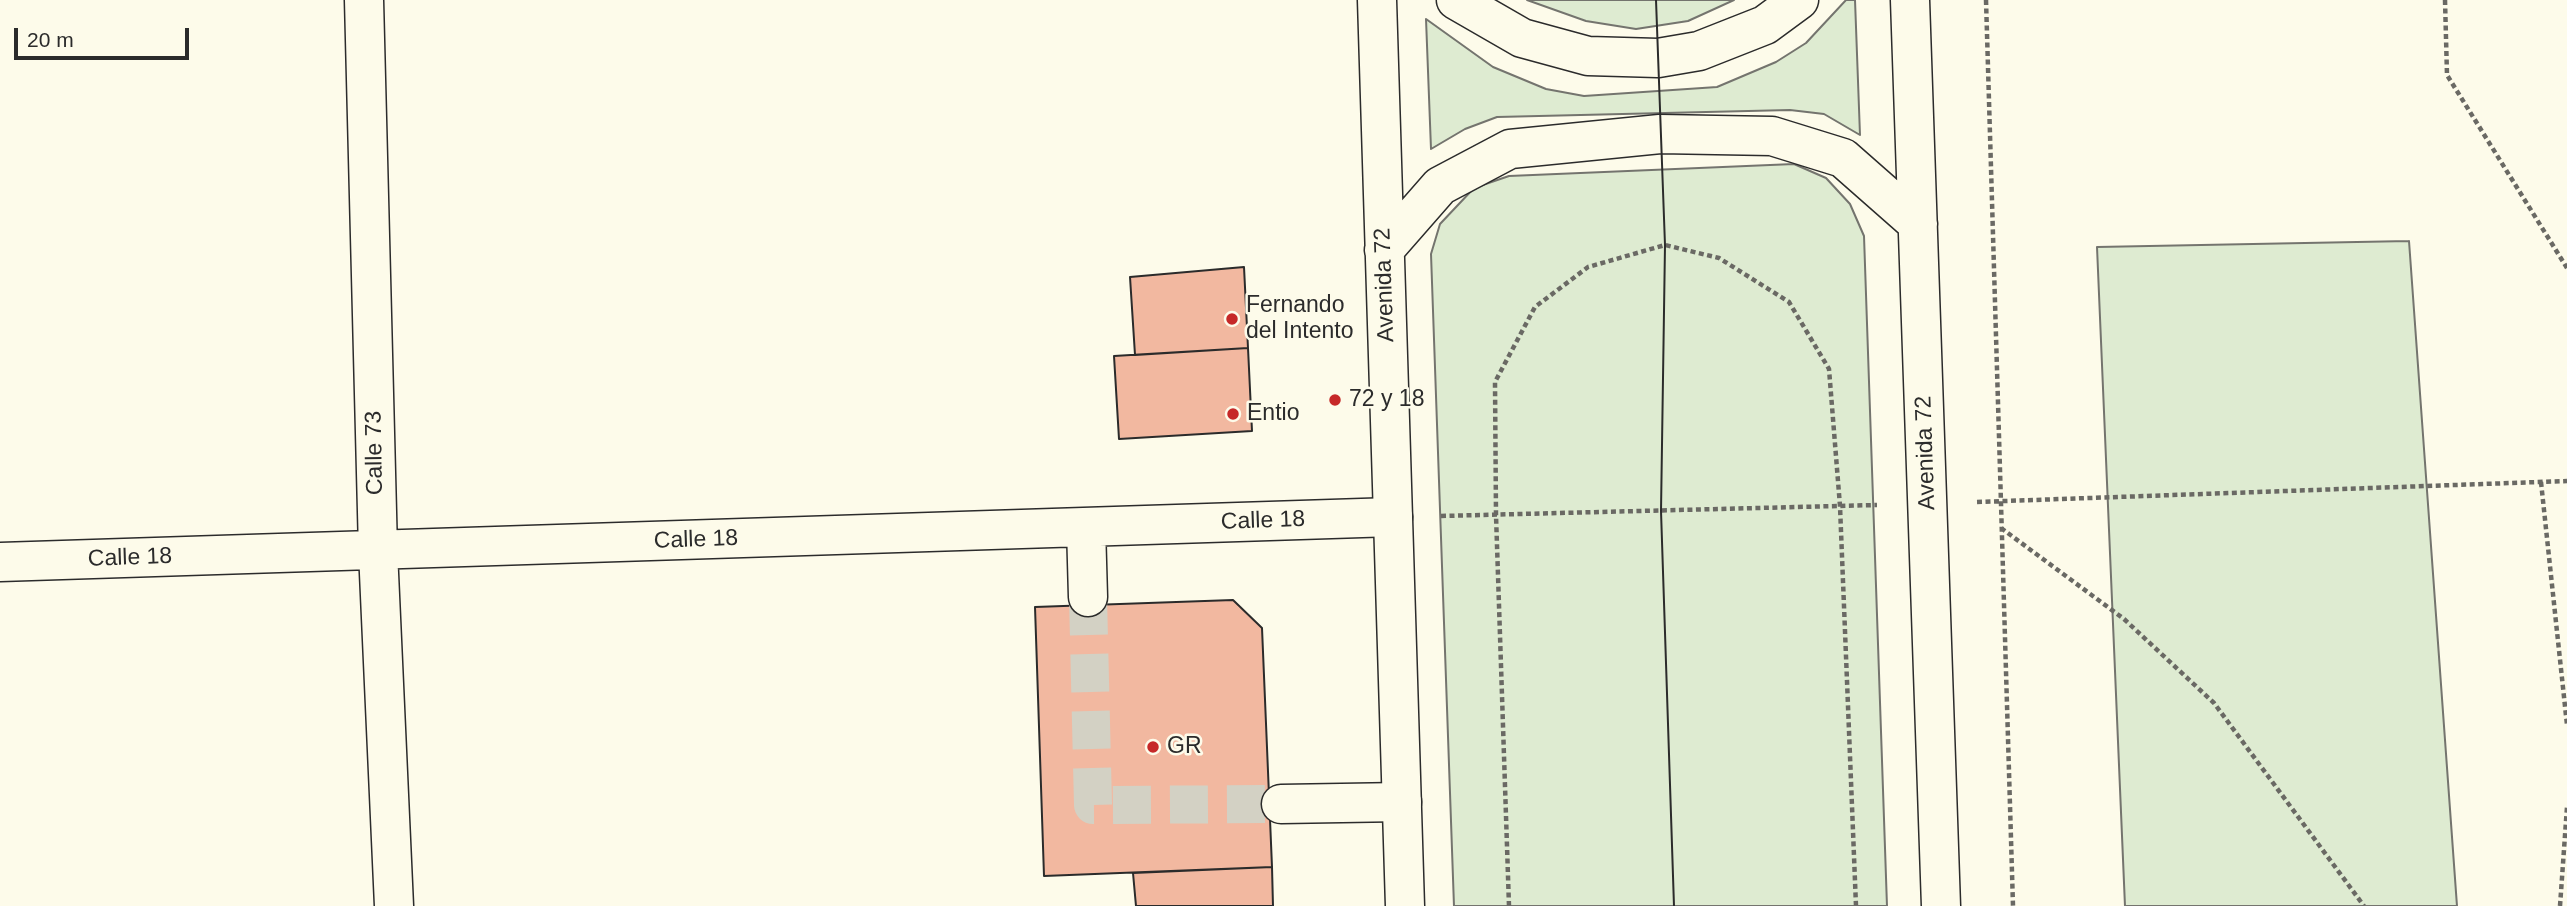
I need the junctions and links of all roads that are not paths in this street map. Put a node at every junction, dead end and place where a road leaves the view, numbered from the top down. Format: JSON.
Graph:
{"nodes":[{"id":1,"x":364,"y":0,"type":"edge"},
{"id":2,"x":1377,"y":0,"type":"edge"},
{"id":3,"x":1456,"y":0,"type":"edge"},
{"id":4,"x":1799,"y":0,"type":"edge"},
{"id":5,"x":1910,"y":0,"type":"edge"},
{"id":6,"x":1918,"y":224,"type":"junction"},
{"id":7,"x":1384,"y":250,"type":"junction"},
{"id":8,"x":1393,"y":517,"type":"junction"},
{"id":9,"x":1086,"y":527,"type":"junction"},
{"id":10,"x":378,"y":551,"type":"junction"},
{"id":11,"x":0,"y":562,"type":"edge"},
{"id":12,"x":1088,"y":597,"type":"tunnel mouth"},
{"id":13,"x":1402,"y":802,"type":"junction"},
{"id":14,"x":1281,"y":804,"type":"tunnel mouth"},
{"id":15,"x":394,"y":906,"type":"edge"},
{"id":16,"x":1405,"y":906,"type":"edge"},
{"id":17,"x":1941,"y":906,"type":"edge"}],
"edges":[{"from":1,"to":10,"type":"main road","name":"Calle 73"},
{"from":2,"to":7,"type":"main road","name":"Avenida 72"},
{"from":3,"to":4,"type":"main road"},
{"from":5,"to":6,"type":"main road","name":"Avenida 72"},
{"from":6,"to":7,"type":"main road"},
{"from":6,"to":17,"type":"main road","name":"Avenida 72"},
{"from":7,"to":8,"type":"main road","name":"Avenida 72"},
{"from":8,"to":9,"type":"main road","name":"Calle 18"},
{"from":8,"to":13,"type":"main road","name":"Avenida 72"},
{"from":9,"to":10,"type":"main road","name":"Calle 18"},
{"from":9,"to":12,"type":"main road"},
{"from":10,"to":11,"type":"main road","name":"Calle 18"},
{"from":10,"to":15,"type":"main road","name":"Calle 73"},
{"from":13,"to":14,"type":"main road"},
{"from":13,"to":16,"type":"main road","name":"Avenida 72"}]}
